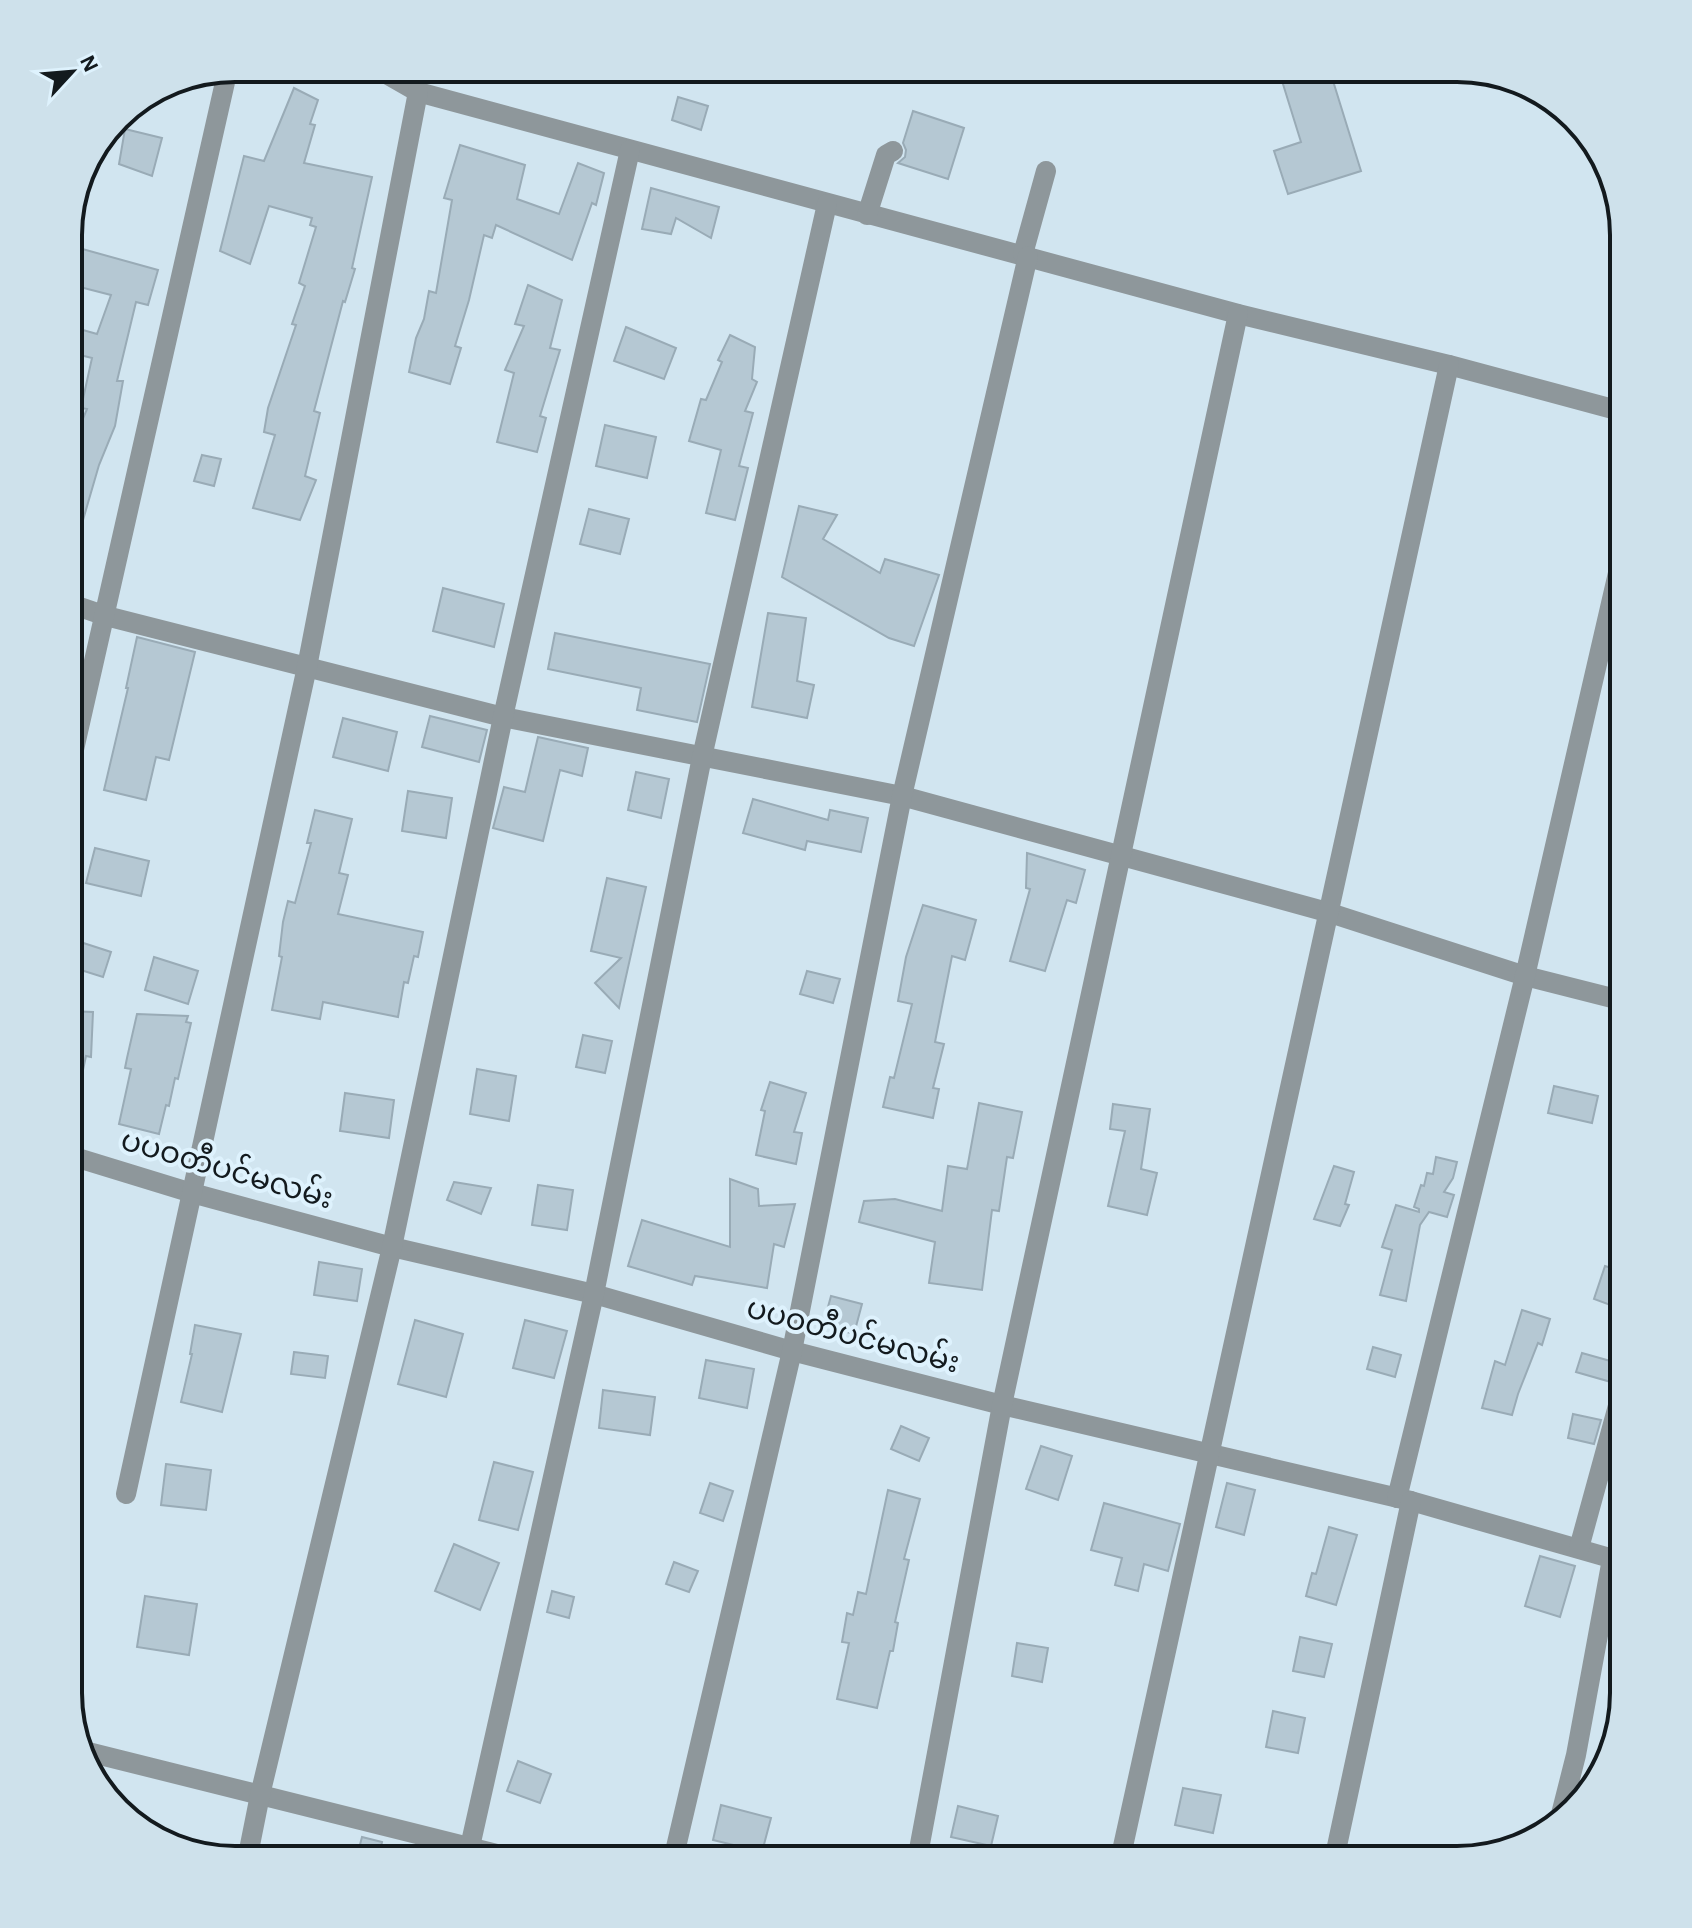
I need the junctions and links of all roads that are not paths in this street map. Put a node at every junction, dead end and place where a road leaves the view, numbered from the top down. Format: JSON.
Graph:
{"nodes":[{"id":1,"x":225,"y":82,"type":"edge"},
{"id":2,"x":400,"y":82,"type":"edge"},
{"id":3,"x":418,"y":92,"type":"junction"},
{"id":4,"x":630,"y":150,"type":"junction"},
{"id":5,"x":893,"y":151,"type":"dead end"},
{"id":6,"x":1046,"y":171,"type":"dead end"},
{"id":7,"x":827,"y":204,"type":"junction"},
{"id":8,"x":867,"y":215,"type":"junction"},
{"id":9,"x":1026,"y":255,"type":"junction"},
{"id":10,"x":1238,"y":314,"type":"junction"},
{"id":11,"x":1449,"y":365,"type":"junction"},
{"id":12,"x":1610,"y":408,"type":"edge"},
{"id":13,"x":82,"y":608,"type":"edge"},
{"id":14,"x":1610,"y":608,"type":"edge"},
{"id":15,"x":106,"y":616,"type":"junction"},
{"id":16,"x":307,"y":667,"type":"junction"},
{"id":17,"x":82,"y":717,"type":"edge"},
{"id":18,"x":503,"y":717,"type":"junction"},
{"id":19,"x":702,"y":757,"type":"junction"},
{"id":20,"x":902,"y":796,"type":"junction"},
{"id":21,"x":1123,"y":856,"type":"junction"},
{"id":22,"x":1327,"y":912,"type":"junction"},
{"id":23,"x":1525,"y":976,"type":"junction"},
{"id":24,"x":1610,"y":997,"type":"edge"},
{"id":25,"x":82,"y":1159,"type":"edge"},
{"id":26,"x":192,"y":1193,"type":"junction"},
{"id":27,"x":392,"y":1247,"type":"junction"},
{"id":28,"x":594,"y":1294,"type":"junction"},
{"id":29,"x":792,"y":1351,"type":"junction"},
{"id":30,"x":1002,"y":1405,"type":"junction"},
{"id":31,"x":1610,"y":1435,"type":"edge"},
{"id":32,"x":1209,"y":1454,"type":"junction"},
{"id":33,"x":126,"y":1494,"type":"dead end"},
{"id":34,"x":1404,"y":1500,"type":"junction"},
{"id":35,"x":1579,"y":1548,"type":"junction"},
{"id":36,"x":1610,"y":1558,"type":"edge"},
{"id":37,"x":1610,"y":1597,"type":"edge"},
{"id":38,"x":95,"y":1754,"type":"edge"},
{"id":39,"x":260,"y":1795,"type":"junction"},
{"id":40,"x":1564,"y":1802,"type":"edge"},
{"id":41,"x":250,"y":1846,"type":"edge"},
{"id":42,"x":440,"y":1846,"type":"edge"},
{"id":43,"x":470,"y":1846,"type":"edge"},
{"id":44,"x":676,"y":1846,"type":"edge"},
{"id":45,"x":920,"y":1846,"type":"edge"},
{"id":46,"x":1123,"y":1846,"type":"edge"},
{"id":47,"x":1337,"y":1846,"type":"edge"}],
"edges":[{"from":1,"to":15,"type":"street"},
{"from":2,"to":3,"type":"street"},
{"from":3,"to":4,"type":"street"},
{"from":3,"to":16,"type":"street"},
{"from":4,"to":7,"type":"street"},
{"from":4,"to":18,"type":"street"},
{"from":5,"to":8,"type":"street"},
{"from":6,"to":9,"type":"street"},
{"from":7,"to":8,"type":"street"},
{"from":7,"to":19,"type":"street"},
{"from":8,"to":9,"type":"street"},
{"from":9,"to":10,"type":"street"},
{"from":9,"to":20,"type":"street"},
{"from":10,"to":11,"type":"street"},
{"from":10,"to":21,"type":"street"},
{"from":11,"to":12,"type":"street"},
{"from":11,"to":22,"type":"street"},
{"from":13,"to":15,"type":"street"},
{"from":14,"to":23,"type":"street"},
{"from":15,"to":16,"type":"street"},
{"from":15,"to":17,"type":"street"},
{"from":16,"to":18,"type":"street"},
{"from":16,"to":26,"type":"street"},
{"from":18,"to":19,"type":"street"},
{"from":18,"to":27,"type":"street"},
{"from":19,"to":20,"type":"street"},
{"from":19,"to":28,"type":"street"},
{"from":20,"to":21,"type":"street"},
{"from":20,"to":29,"type":"street"},
{"from":21,"to":22,"type":"street"},
{"from":21,"to":30,"type":"street"},
{"from":22,"to":23,"type":"street"},
{"from":22,"to":32,"type":"street"},
{"from":23,"to":24,"type":"street"},
{"from":23,"to":34,"type":"street"},
{"from":25,"to":26,"type":"street","name":"ပပဝတီပင်မလမ်း"},
{"from":26,"to":27,"type":"street","name":"ပပဝတီပင်မလမ်း"},
{"from":26,"to":33,"type":"street"},
{"from":27,"to":28,"type":"street","name":"ပပဝတီပင်မလမ်း"},
{"from":27,"to":39,"type":"street"},
{"from":28,"to":29,"type":"street","name":"ပပဝတီပင်မလမ်း"},
{"from":28,"to":43,"type":"street"},
{"from":29,"to":30,"type":"street","name":"ပပဝတီပင်မလမ်း"},
{"from":29,"to":44,"type":"street"},
{"from":30,"to":32,"type":"street","name":"ပပဝတီပင်မလမ်း"},
{"from":30,"to":45,"type":"street"},
{"from":31,"to":35,"type":"street"},
{"from":32,"to":34,"type":"street","name":"ပပဝတီပင်မလမ်း"},
{"from":32,"to":46,"type":"street"},
{"from":34,"to":35,"type":"street","name":"ပပဝတီပင်မလမ်း"},
{"from":34,"to":47,"type":"street"},
{"from":35,"to":36,"type":"street","name":"ပပဝတီပင်မလမ်း"},
{"from":37,"to":40,"type":"street"},
{"from":38,"to":39,"type":"street"},
{"from":39,"to":41,"type":"street"},
{"from":39,"to":42,"type":"street"}]}
